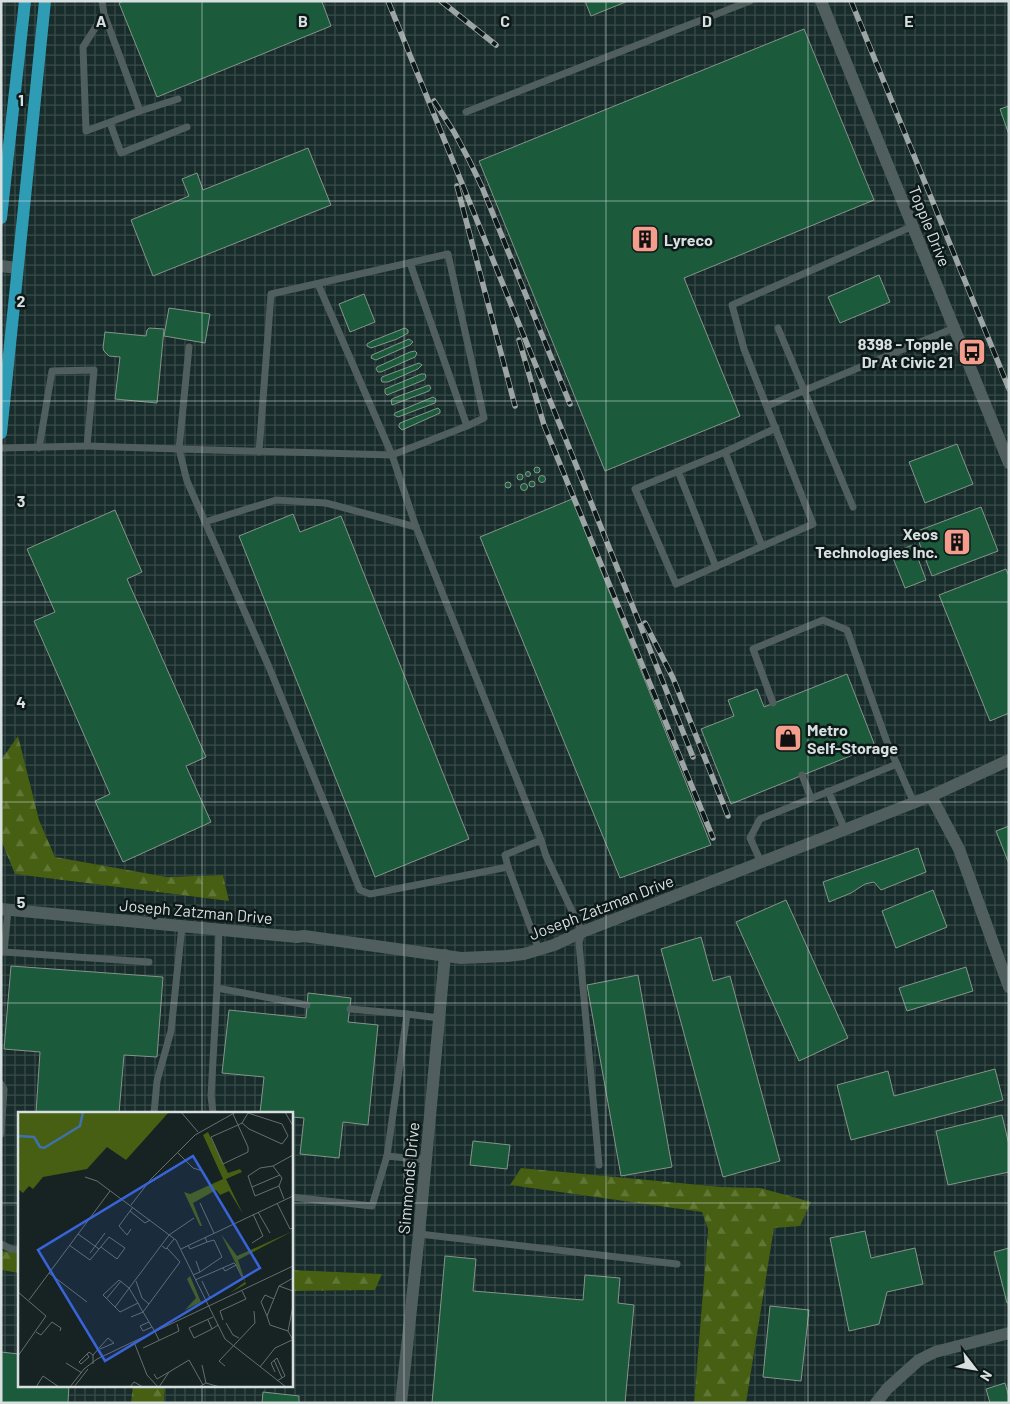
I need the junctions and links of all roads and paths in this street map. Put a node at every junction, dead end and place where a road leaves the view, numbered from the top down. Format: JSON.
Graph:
{"nodes":[{"id":1,"x":25,"y":1,"type":"edge"},
{"id":2,"x":44,"y":1,"type":"edge"},
{"id":3,"x":102,"y":1,"type":"edge"},
{"id":4,"x":750,"y":1,"type":"edge"},
{"id":5,"x":821,"y":1,"type":"edge"},
{"id":6,"x":104,"y":14,"type":"junction"},
{"id":7,"x":178,"y":99,"type":"dead end"},
{"id":8,"x":140,"y":112,"type":"junction"},
{"id":9,"x":466,"y":112,"type":"dead end"},
{"id":10,"x":110,"y":123,"type":"junction"},
{"id":11,"x":187,"y":127,"type":"dead end"},
{"id":12,"x":1,"y":218,"type":"edge"},
{"id":13,"x":913,"y":226,"type":"junction"},
{"id":14,"x":410,"y":263,"type":"junction"},
{"id":15,"x":1,"y":266,"type":"edge"},
{"id":16,"x":17,"y":268,"type":"junction"},
{"id":17,"x":318,"y":284,"type":"junction"},
{"id":18,"x":778,"y":328,"type":"dead end"},
{"id":19,"x":954,"y":328,"type":"junction"},
{"id":20,"x":189,"y":347,"type":"dead end"},
{"id":21,"x":805,"y":390,"type":"junction"},
{"id":22,"x":768,"y":406,"type":"junction"},
{"id":23,"x":467,"y":426,"type":"junction"},
{"id":24,"x":776,"y":428,"type":"junction"},
{"id":25,"x":1,"y":433,"type":"edge"},
{"id":26,"x":87,"y":446,"type":"junction"},
{"id":27,"x":1,"y":448,"type":"edge"},
{"id":28,"x":39,"y":448,"type":"junction"},
{"id":29,"x":179,"y":449,"type":"junction"},
{"id":30,"x":259,"y":452,"type":"junction"},
{"id":31,"x":725,"y":452,"type":"junction"},
{"id":32,"x":392,"y":455,"type":"junction"},
{"id":33,"x":1009,"y":463,"type":"edge"},
{"id":34,"x":678,"y":472,"type":"junction"},
{"id":35,"x":853,"y":507,"type":"dead end"},
{"id":36,"x":205,"y":522,"type":"junction"},
{"id":37,"x":416,"y":528,"type":"junction"},
{"id":38,"x":762,"y":546,"type":"junction"},
{"id":39,"x":716,"y":566,"type":"junction"},
{"id":40,"x":773,"y":703,"type":"dead end"},
{"id":41,"x":1009,"y":760,"type":"edge"},
{"id":42,"x":897,"y":764,"type":"junction"},
{"id":43,"x":802,"y":775,"type":"dead end"},
{"id":44,"x":828,"y":791,"type":"junction"},
{"id":45,"x":931,"y":796,"type":"junction"},
{"id":46,"x":811,"y":798,"type":"junction"},
{"id":47,"x":914,"y":803,"type":"junction"},
{"id":48,"x":845,"y":830,"type":"junction"},
{"id":49,"x":541,"y":840,"type":"junction"},
{"id":50,"x":761,"y":862,"type":"junction"},
{"id":51,"x":508,"y":867,"type":"junction"},
{"id":52,"x":4,"y":910,"type":"edge"},
{"id":53,"x":182,"y":926,"type":"junction"},
{"id":54,"x":219,"y":929,"type":"junction"},
{"id":55,"x":582,"y":932,"type":"junction"},
{"id":56,"x":539,"y":950,"type":"junction"},
{"id":57,"x":2,"y":952,"type":"edge"},
{"id":58,"x":445,"y":955,"type":"junction"},
{"id":59,"x":149,"y":962,"type":"dead end"},
{"id":60,"x":1009,"y":987,"type":"edge"},
{"id":61,"x":217,"y":988,"type":"junction"},
{"id":62,"x":307,"y":1004,"type":"dead end"},
{"id":63,"x":350,"y":1009,"type":"dead end"},
{"id":64,"x":407,"y":1014,"type":"junction"},
{"id":65,"x":439,"y":1018,"type":"junction"},
{"id":66,"x":1,"y":1084,"type":"edge"},
{"id":67,"x":154,"y":1112,"type":"edge"},
{"id":68,"x":213,"y":1112,"type":"edge"},
{"id":69,"x":1,"y":1134,"type":"edge"},
{"id":70,"x":387,"y":1156,"type":"junction"},
{"id":71,"x":425,"y":1160,"type":"junction"},
{"id":72,"x":599,"y":1165,"type":"dead end"},
{"id":73,"x":292,"y":1198,"type":"edge"},
{"id":74,"x":419,"y":1234,"type":"junction"},
{"id":75,"x":1,"y":1244,"type":"edge"},
{"id":76,"x":18,"y":1250,"type":"edge"},
{"id":77,"x":676,"y":1264,"type":"dead end"},
{"id":78,"x":1009,"y":1333,"type":"edge"},
{"id":79,"x":401,"y":1403,"type":"edge"},
{"id":80,"x":876,"y":1403,"type":"edge"}],
"edges":[{"from":1,"to":12,"type":"main road"},
{"from":2,"to":16,"type":"main road"},
{"from":3,"to":6,"type":"lane"},
{"from":4,"to":9,"type":"lane"},
{"from":5,"to":13,"type":"street","name":"Topple Drive"},
{"from":6,"to":8,"type":"lane"},
{"from":6,"to":10,"type":"lane"},
{"from":7,"to":8,"type":"lane"},
{"from":8,"to":10,"type":"lane"},
{"from":10,"to":11,"type":"lane"},
{"from":13,"to":19,"type":"street","name":"Topple Drive"},
{"from":13,"to":22,"type":"lane"},
{"from":14,"to":17,"type":"lane"},
{"from":14,"to":23,"type":"lane"},
{"from":14,"to":23,"type":"lane"},
{"from":15,"to":16,"type":"street"},
{"from":16,"to":25,"type":"main road"},
{"from":17,"to":30,"type":"lane"},
{"from":17,"to":32,"type":"lane"},
{"from":18,"to":21,"type":"lane"},
{"from":19,"to":21,"type":"lane"},
{"from":19,"to":33,"type":"street","name":"Topple Drive"},
{"from":20,"to":29,"type":"lane"},
{"from":21,"to":22,"type":"lane"},
{"from":21,"to":35,"type":"lane"},
{"from":22,"to":24,"type":"lane"},
{"from":23,"to":32,"type":"lane"},
{"from":24,"to":31,"type":"lane"},
{"from":24,"to":38,"type":"lane"},
{"from":26,"to":28,"type":"lane"},
{"from":26,"to":28,"type":"lane"},
{"from":26,"to":29,"type":"lane"},
{"from":27,"to":28,"type":"lane"},
{"from":29,"to":30,"type":"lane"},
{"from":29,"to":36,"type":"lane"},
{"from":30,"to":32,"type":"lane"},
{"from":31,"to":34,"type":"lane"},
{"from":31,"to":38,"type":"lane"},
{"from":32,"to":37,"type":"lane"},
{"from":34,"to":39,"type":"lane"},
{"from":34,"to":39,"type":"lane"},
{"from":36,"to":37,"type":"lane"},
{"from":36,"to":51,"type":"lane"},
{"from":37,"to":49,"type":"lane"},
{"from":38,"to":39,"type":"lane"},
{"from":40,"to":42,"type":"lane"},
{"from":41,"to":45,"type":"street","name":"Joseph Zatzman Drive"},
{"from":42,"to":44,"type":"lane"},
{"from":42,"to":47,"type":"lane"},
{"from":43,"to":46,"type":"lane"},
{"from":44,"to":46,"type":"lane"},
{"from":44,"to":48,"type":"lane"},
{"from":45,"to":47,"type":"street","name":"Joseph Zatzman Drive"},
{"from":45,"to":60,"type":"street"},
{"from":46,"to":50,"type":"lane"},
{"from":47,"to":48,"type":"street","name":"Joseph Zatzman Drive"},
{"from":48,"to":50,"type":"street","name":"Joseph Zatzman Drive"},
{"from":49,"to":51,"type":"lane"},
{"from":49,"to":55,"type":"lane"},
{"from":50,"to":55,"type":"street","name":"Joseph Zatzman Drive"},
{"from":51,"to":56,"type":"lane"},
{"from":52,"to":53,"type":"street","name":"Joseph Zatzman Drive"},
{"from":52,"to":57,"type":"lane"},
{"from":53,"to":54,"type":"street","name":"Joseph Zatzman Drive"},
{"from":53,"to":67,"type":"lane"},
{"from":54,"to":58,"type":"street","name":"Joseph Zatzman Drive"},
{"from":54,"to":61,"type":"lane"},
{"from":55,"to":56,"type":"street","name":"Joseph Zatzman Drive"},
{"from":55,"to":72,"type":"lane"},
{"from":56,"to":58,"type":"street","name":"Joseph Zatzman Drive"},
{"from":57,"to":59,"type":"lane"},
{"from":58,"to":65,"type":"street","name":"Simmonds Drive"},
{"from":61,"to":62,"type":"lane"},
{"from":61,"to":68,"type":"lane"},
{"from":63,"to":64,"type":"lane"},
{"from":64,"to":65,"type":"lane"},
{"from":64,"to":70,"type":"lane"},
{"from":65,"to":71,"type":"street","name":"Simmonds Drive"},
{"from":66,"to":69,"type":"lane"},
{"from":70,"to":71,"type":"lane"},
{"from":70,"to":73,"type":"lane"},
{"from":71,"to":74,"type":"street","name":"Simmonds Drive"},
{"from":74,"to":77,"type":"lane"},
{"from":74,"to":79,"type":"street","name":"Simmonds Drive"},
{"from":75,"to":76,"type":"lane"},
{"from":78,"to":80,"type":"street"}]}
